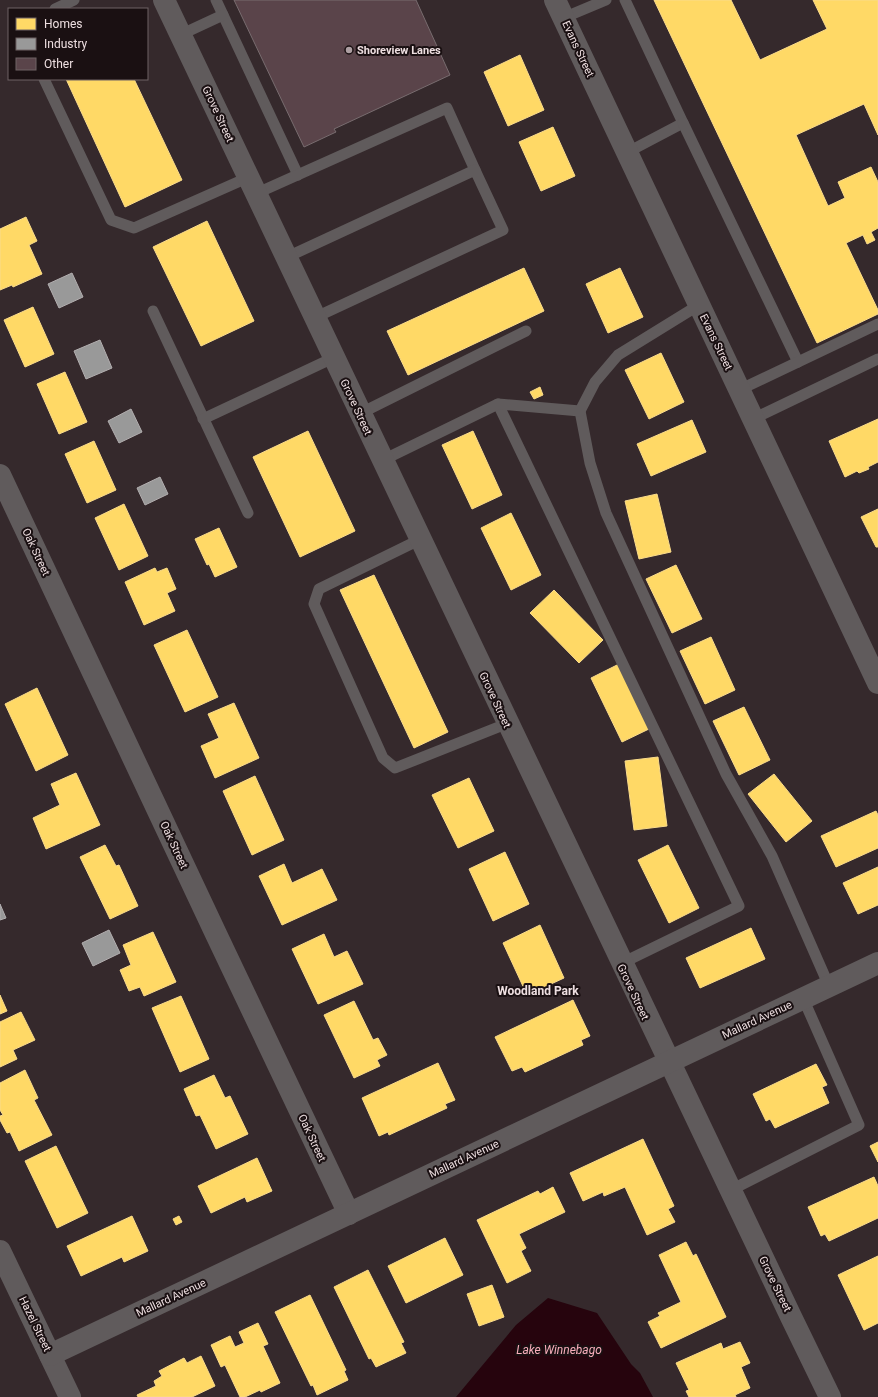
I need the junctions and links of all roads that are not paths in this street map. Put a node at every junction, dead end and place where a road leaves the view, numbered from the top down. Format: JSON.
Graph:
{"nodes":[{"id":1,"x":74,"y":0,"type":"edge"},
{"id":2,"x":164,"y":0,"type":"edge"},
{"id":3,"x":216,"y":0,"type":"edge"},
{"id":4,"x":606,"y":0,"type":"edge"},
{"id":5,"x":625,"y":0,"type":"edge"},
{"id":6,"x":56,"y":8,"type":"edge"},
{"id":7,"x":559,"y":9,"type":"edge"},
{"id":8,"x":223,"y":15,"type":"junction"},
{"id":9,"x":180,"y":35,"type":"junction"},
{"id":10,"x":44,"y":80,"type":"edge"},
{"id":11,"x":683,"y":123,"type":"junction"},
{"id":12,"x":626,"y":153,"type":"junction"},
{"id":13,"x":475,"y":170,"type":"junction"},
{"id":14,"x":298,"y":175,"type":"junction"},
{"id":15,"x":251,"y":186,"type":"junction"},
{"id":16,"x":285,"y":258,"type":"junction"},
{"id":17,"x":699,"y":306,"type":"junction"},
{"id":18,"x":152,"y":310,"type":"dead end"},
{"id":19,"x":314,"y":318,"type":"junction"},
{"id":20,"x":878,"y":324,"type":"edge"},
{"id":21,"x":526,"y":331,"type":"dead end"},
{"id":22,"x":333,"y":358,"type":"junction"},
{"id":23,"x":878,"y":359,"type":"edge"},
{"id":24,"x":798,"y":362,"type":"junction"},
{"id":25,"x":739,"y":390,"type":"junction"},
{"id":26,"x":498,"y":404,"type":"junction"},
{"id":27,"x":580,"y":411,"type":"junction"},
{"id":28,"x":359,"y":414,"type":"junction"},
{"id":29,"x":203,"y":419,"type":"junction"},
{"id":30,"x":753,"y":419,"type":"junction"},
{"id":31,"x":381,"y":461,"type":"junction"},
{"id":32,"x":0,"y":475,"type":"edge"},
{"id":33,"x":248,"y":513,"type":"dead end"},
{"id":34,"x":419,"y":540,"type":"junction"},
{"id":35,"x":878,"y":683,"type":"edge"},
{"id":36,"x":506,"y":724,"type":"junction"},
{"id":37,"x":878,"y":963,"type":"edge"},
{"id":38,"x":620,"y":964,"type":"junction"},
{"id":39,"x":829,"y":986,"type":"junction"},
{"id":40,"x":803,"y":998,"type":"junction"},
{"id":41,"x":667,"y":1063,"type":"junction"},
{"id":42,"x":729,"y":1191,"type":"junction"},
{"id":43,"x":349,"y":1214,"type":"junction"},
{"id":44,"x":0,"y":1251,"type":"edge"},
{"id":45,"x":50,"y":1355,"type":"junction"},
{"id":46,"x":70,"y":1397,"type":"edge"},
{"id":47,"x":830,"y":1397,"type":"edge"}],
"edges":[{"from":1,"to":6,"type":"lane"},
{"from":2,"to":9,"type":"street","name":"Grove Street"},
{"from":3,"to":8,"type":"lane"},
{"from":4,"to":7,"type":"lane"},
{"from":5,"to":11,"type":"lane"},
{"from":7,"to":12,"type":"street","name":"Evans Street"},
{"from":8,"to":9,"type":"lane"},
{"from":8,"to":14,"type":"lane"},
{"from":9,"to":15,"type":"street","name":"Grove Street"},
{"from":10,"to":15,"type":"lane"},
{"from":11,"to":12,"type":"lane"},
{"from":11,"to":24,"type":"lane"},
{"from":12,"to":17,"type":"street","name":"Evans Street"},
{"from":13,"to":14,"type":"lane"},
{"from":13,"to":16,"type":"lane"},
{"from":13,"to":19,"type":"lane"},
{"from":14,"to":15,"type":"lane"},
{"from":15,"to":16,"type":"street","name":"Grove Street"},
{"from":16,"to":19,"type":"street","name":"Grove Street"},
{"from":17,"to":25,"type":"street","name":"Evans Street"},
{"from":17,"to":27,"type":"lane"},
{"from":18,"to":29,"type":"lane"},
{"from":19,"to":22,"type":"street","name":"Grove Street"},
{"from":20,"to":24,"type":"lane"},
{"from":21,"to":28,"type":"lane"},
{"from":22,"to":28,"type":"street","name":"Grove Street"},
{"from":22,"to":29,"type":"lane"},
{"from":23,"to":30,"type":"lane"},
{"from":24,"to":25,"type":"lane"},
{"from":25,"to":30,"type":"street","name":"Evans Street"},
{"from":26,"to":27,"type":"lane"},
{"from":26,"to":31,"type":"lane"},
{"from":26,"to":38,"type":"lane"},
{"from":27,"to":39,"type":"lane"},
{"from":28,"to":31,"type":"street","name":"Grove Street"},
{"from":29,"to":33,"type":"lane"},
{"from":30,"to":35,"type":"street","name":"Evans Street"},
{"from":31,"to":34,"type":"street","name":"Grove Street"},
{"from":32,"to":43,"type":"street","name":"Oak Street"},
{"from":34,"to":36,"type":"street","name":"Grove Street"},
{"from":34,"to":36,"type":"lane"},
{"from":36,"to":38,"type":"street","name":"Grove Street"},
{"from":37,"to":39,"type":"street","name":"Mallard Avenue"},
{"from":38,"to":41,"type":"street","name":"Grove Street"},
{"from":39,"to":40,"type":"street","name":"Mallard Avenue"},
{"from":40,"to":41,"type":"street","name":"Mallard Avenue"},
{"from":40,"to":42,"type":"lane"},
{"from":41,"to":42,"type":"street","name":"Grove Street"},
{"from":41,"to":43,"type":"street","name":"Mallard Avenue"},
{"from":42,"to":47,"type":"street","name":"Grove Street"},
{"from":43,"to":45,"type":"street","name":"Mallard Avenue"},
{"from":44,"to":45,"type":"street","name":"Hazel Street"},
{"from":45,"to":46,"type":"street","name":"Hazel Street"}]}
